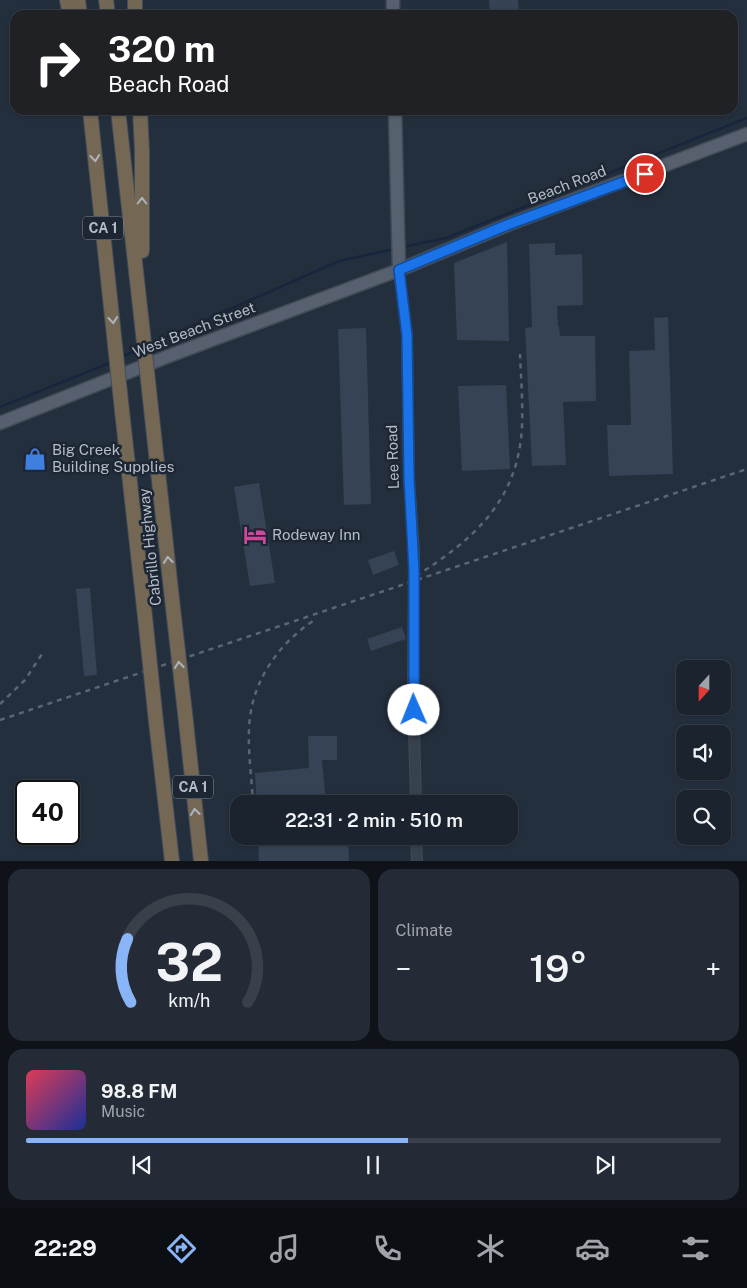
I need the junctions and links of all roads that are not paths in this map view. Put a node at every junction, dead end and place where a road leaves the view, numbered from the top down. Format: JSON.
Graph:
{"nodes":[{"id":1,"x":91,"y":115,"type":"edge"},
{"id":2,"x":119,"y":115,"type":"edge"},
{"id":3,"x":140,"y":115,"type":"edge"},
{"id":4,"x":395,"y":115,"type":"edge"},
{"id":5,"x":747,"y":134,"type":"edge"},
{"id":6,"x":399,"y":270,"type":"junction"},
{"id":7,"x":142,"y":320,"type":"junction"},
{"id":8,"x":0,"y":423,"type":"edge"},
{"id":9,"x":416,"y":795,"type":"edge"},
{"id":10,"x":416,"y":845,"type":"edge"},
{"id":11,"x":172,"y":860,"type":"edge"},
{"id":12,"x":201,"y":860,"type":"edge"},
{"id":13,"x":417,"y":860,"type":"edge"}],
"edges":[{"from":1,"to":11,"type":"highway","name":"Cabrillo Highway","number":"CA 1","one_way":true,"bridge":true},
{"from":2,"to":7,"type":"highway","name":"Cabrillo Highway","number":"CA 1"},
{"from":7,"to":3,"type":"highway","one_way":true},
{"from":4,"to":6,"type":"main road","name":"Lee Road"},
{"from":5,"to":6,"type":"main road","name":"Beach Road"},
{"from":6,"to":8,"type":"main road","name":"West Beach Street"},
{"from":6,"to":9,"type":"street","name":"Lee Road"},
{"from":12,"to":7,"type":"highway","name":"Cabrillo Highway","number":"CA 1","one_way":true,"bridge":true},
{"from":10,"to":13,"type":"street"}]}
